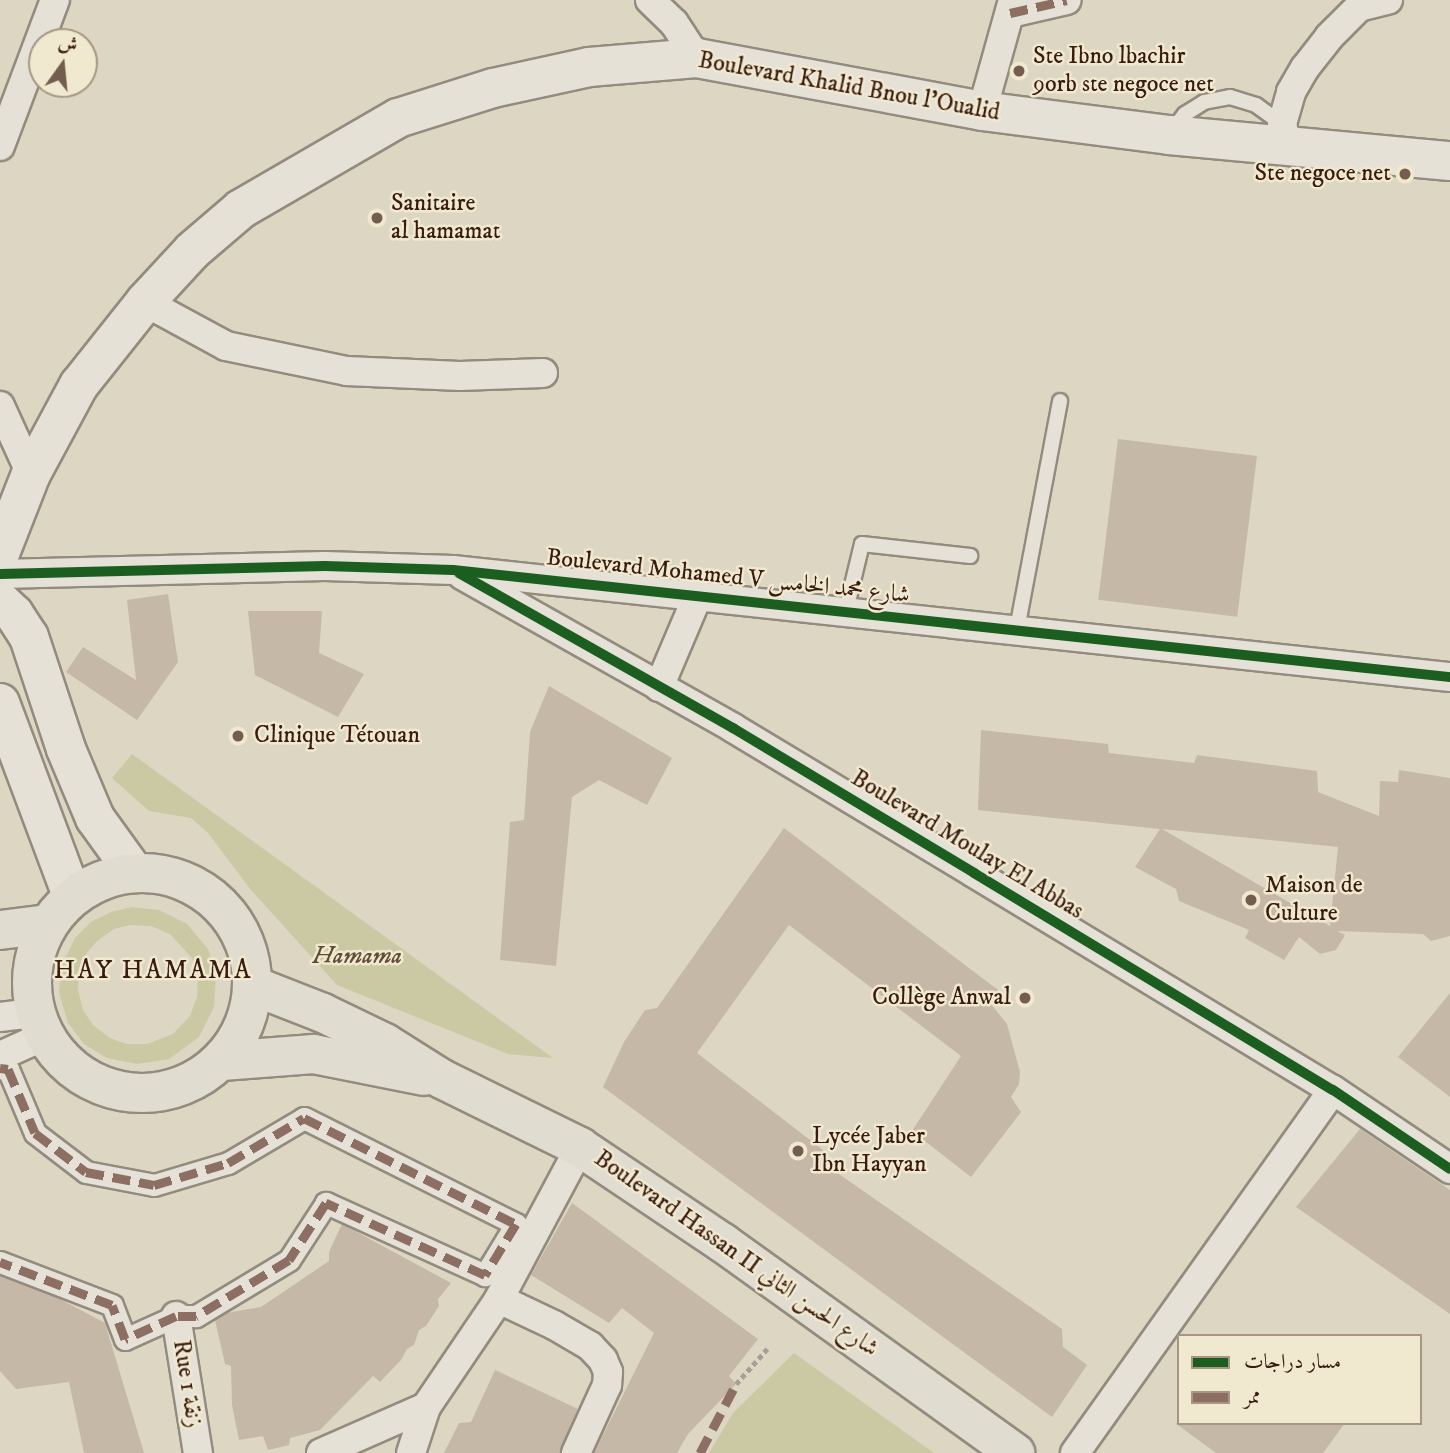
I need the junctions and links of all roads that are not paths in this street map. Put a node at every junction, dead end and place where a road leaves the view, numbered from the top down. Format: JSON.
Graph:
{"nodes":[{"id":1,"x":55,"y":0,"type":"edge"},
{"id":2,"x":650,"y":0,"type":"edge"},
{"id":3,"x":1067,"y":0,"type":"edge"},
{"id":4,"x":1388,"y":0,"type":"edge"},
{"id":5,"x":1011,"y":6,"type":"edge"},
{"id":6,"x":697,"y":58,"type":"junction"},
{"id":7,"x":982,"y":111,"type":"junction"},
{"id":8,"x":1284,"y":135,"type":"junction"},
{"id":9,"x":0,"y":146,"type":"edge"},
{"id":10,"x":1450,"y":162,"type":"edge"},
{"id":11,"x":145,"y":302,"type":"junction"},
{"id":12,"x":543,"y":373,"type":"dead end"},
{"id":13,"x":1060,"y":401,"type":"dead end"},
{"id":14,"x":0,"y":406,"type":"edge"},
{"id":15,"x":31,"y":474,"type":"junction"},
{"id":16,"x":0,"y":553,"type":"edge"},
{"id":17,"x":970,"y":556,"type":"dead end"},
{"id":18,"x":453,"y":570,"type":"junction"},
{"id":19,"x":0,"y":574,"type":"edge"},
{"id":20,"x":698,"y":594,"type":"junction"},
{"id":21,"x":0,"y":601,"type":"edge"},
{"id":22,"x":846,"y":610,"type":"junction"},
{"id":23,"x":1017,"y":629,"type":"junction"},
{"id":24,"x":1450,"y":677,"type":"edge"},
{"id":25,"x":659,"y":687,"type":"junction"},
{"id":26,"x":0,"y":703,"type":"edge"},
{"id":27,"x":134,"y":872,"type":"junction"},
{"id":28,"x":60,"y":910,"type":"junction"},
{"id":29,"x":0,"y":930,"type":"edge"},
{"id":30,"x":254,"y":985,"type":"junction"},
{"id":31,"x":22,"y":1013,"type":"edge"},
{"id":32,"x":0,"y":1056,"type":"edge"},
{"id":33,"x":222,"y":1061,"type":"junction"},
{"id":34,"x":0,"y":1068,"type":"edge"},
{"id":35,"x":442,"y":1079,"type":"junction"},
{"id":36,"x":1333,"y":1090,"type":"junction"},
{"id":37,"x":580,"y":1147,"type":"junction"},
{"id":38,"x":1450,"y":1169,"type":"edge"},
{"id":39,"x":0,"y":1262,"type":"edge"},
{"id":40,"x":499,"y":1299,"type":"junction"},
{"id":41,"x":176,"y":1316,"type":"junction"},
{"id":42,"x":426,"y":1407,"type":"junction"},
{"id":43,"x":198,"y":1453,"type":"edge"},
{"id":44,"x":321,"y":1453,"type":"edge"},
{"id":45,"x":411,"y":1453,"type":"edge"},
{"id":46,"x":576,"y":1453,"type":"edge"},
{"id":47,"x":1015,"y":1453,"type":"edge"},
{"id":48,"x":1075,"y":1453,"type":"edge"}],
"edges":[{"from":1,"to":9,"type":"street"},
{"from":2,"to":6,"type":"street"},
{"from":3,"to":5,"type":"street"},
{"from":4,"to":8,"type":"street"},
{"from":5,"to":7,"type":"street"},
{"from":6,"to":7,"type":"main road","name":"Boulevard Khalid Bnou l'Oualid"},
{"from":6,"to":11,"type":"main road","name":"Boulevard Khalid Bnou l'Oualid"},
{"from":7,"to":8,"type":"main road","name":"Boulevard Khalid Bnou l'Oualid"},
{"from":8,"to":10,"type":"main road","name":"Boulevard Khalid Bnou l'Oualid"},
{"from":11,"to":12,"type":"street"},
{"from":11,"to":15,"type":"main road","name":"Boulevard Khalid Bnou l'Oualid"},
{"from":13,"to":23,"type":"lane"},
{"from":14,"to":15,"type":"street"},
{"from":15,"to":16,"type":"main road","name":"Boulevard Khalid Bnou l'Oualid"},
{"from":17,"to":22,"type":"lane"},
{"from":18,"to":19,"type":"street","name":"Boulevard Mohamed V شارع محمد الخامس"},
{"from":18,"to":20,"type":"street","name":"Boulevard Mohamed V شارع محمد الخامس"},
{"from":18,"to":25,"type":"street","name":"Boulevard Moulay El Abbas"},
{"from":20,"to":22,"type":"street","name":"Boulevard Mohamed V شارع محمد الخامس"},
{"from":20,"to":25,"type":"street"},
{"from":21,"to":27,"type":"main road"},
{"from":22,"to":23,"type":"street","name":"Boulevard Mohamed V شارع محمد الخامس"},
{"from":23,"to":24,"type":"street","name":"Boulevard Mohamed V شارع محمد الخامس"},
{"from":25,"to":36,"type":"street","name":"Boulevard Moulay El Abbas"},
{"from":26,"to":28,"type":"main road"},
{"from":27,"to":28,"type":"main road"},
{"from":27,"to":30,"type":"main road"},
{"from":28,"to":29,"type":"main road"},
{"from":28,"to":31,"type":"main road"},
{"from":30,"to":33,"type":"main road"},
{"from":30,"to":35,"type":"main road","name":"Boulevard Hassan II شارع الحسن الثاني"},
{"from":31,"to":32,"type":"street"},
{"from":31,"to":33,"type":"main road"},
{"from":33,"to":35,"type":"main road","name":"Boulevard Hassan II شارع الحسن الثاني"},
{"from":34,"to":41,"type":"street"},
{"from":35,"to":37,"type":"main road","name":"Boulevard Hassan II شارع الحسن الثاني"},
{"from":36,"to":38,"type":"street","name":"Boulevard Moulay El Abbas"},
{"from":36,"to":48,"type":"street"},
{"from":37,"to":40,"type":"street"},
{"from":37,"to":47,"type":"main road","name":"Boulevard Hassan II شارع الحسن الثاني"},
{"from":39,"to":41,"type":"street"},
{"from":40,"to":42,"type":"street"},
{"from":40,"to":46,"type":"street"},
{"from":41,"to":43,"type":"street","name":"Rue 1 زنقة"},
{"from":42,"to":44,"type":"street"},
{"from":42,"to":45,"type":"street"}]}
